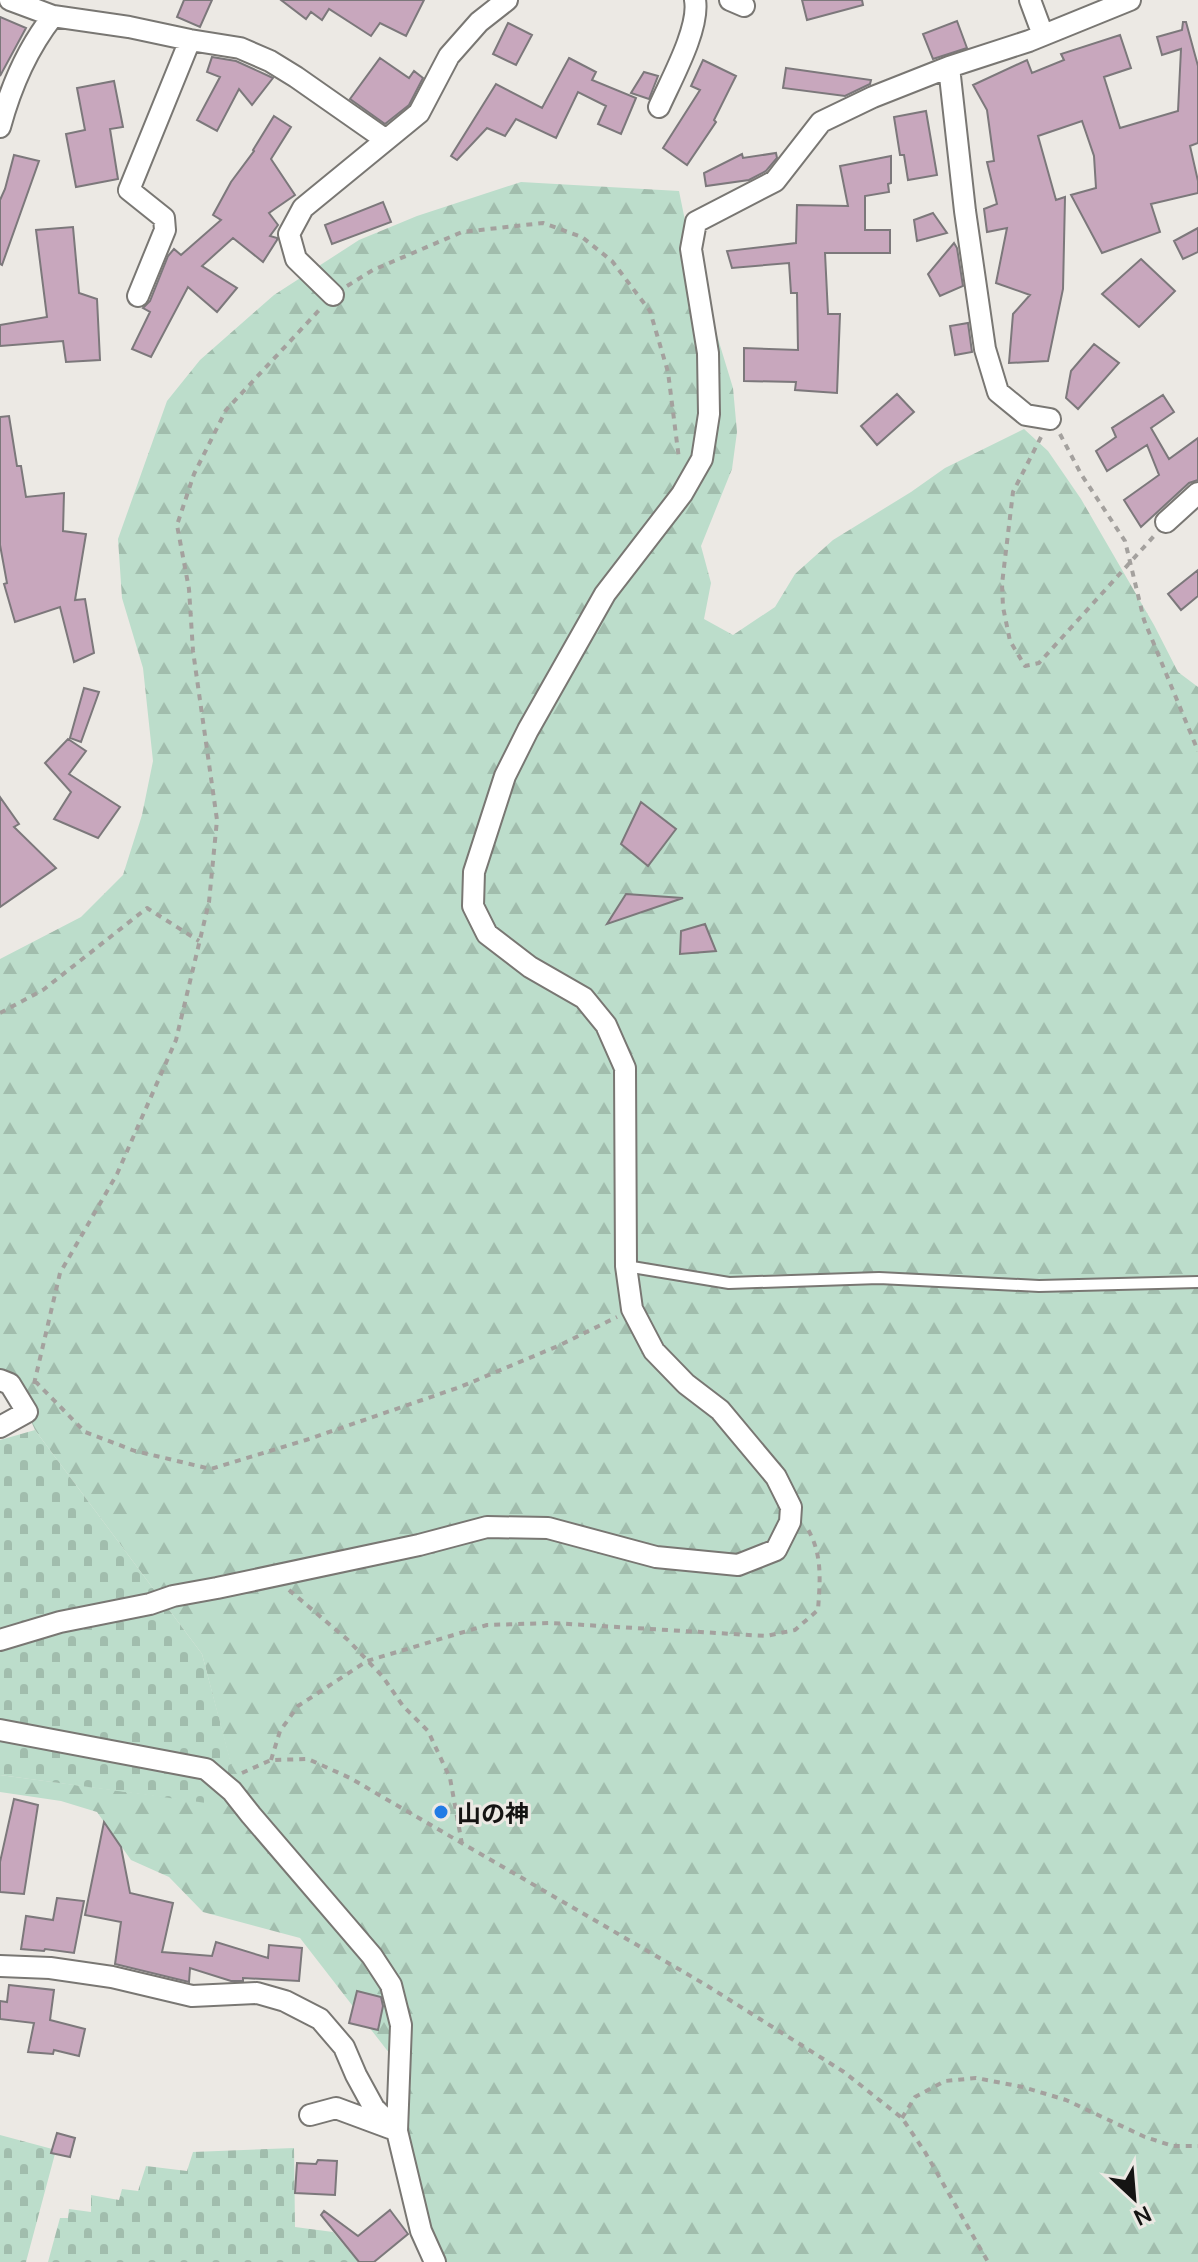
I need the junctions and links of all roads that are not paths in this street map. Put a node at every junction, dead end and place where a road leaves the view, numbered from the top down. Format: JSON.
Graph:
{"nodes":[{"id":1,"x":10,"y":0,"type":"edge"},
{"id":2,"x":507,"y":0,"type":"edge"},
{"id":3,"x":695,"y":0,"type":"edge"},
{"id":4,"x":1030,"y":0,"type":"edge"},
{"id":5,"x":1130,"y":0,"type":"edge"},
{"id":6,"x":53,"y":16,"type":"junction"},
{"id":7,"x":1043,"y":35,"type":"junction"},
{"id":8,"x":190,"y":40,"type":"junction"},
{"id":9,"x":949,"y":67,"type":"junction"},
{"id":10,"x":659,"y":107,"type":"dead end"},
{"id":11,"x":0,"y":127,"type":"edge"},
{"id":12,"x":386,"y":140,"type":"junction"},
{"id":13,"x":333,"y":295,"type":"road end"},
{"id":14,"x":138,"y":296,"type":"dead end"},
{"id":15,"x":1050,"y":419,"type":"road end"},
{"id":16,"x":1198,"y":493,"type":"edge"},
{"id":17,"x":1166,"y":522,"type":"road end"},
{"id":18,"x":626,"y":1266,"type":"junction"},
{"id":19,"x":1198,"y":1282,"type":"edge"},
{"id":20,"x":0,"y":1380,"type":"edge"},
{"id":21,"x":0,"y":1427,"type":"edge"},
{"id":22,"x":0,"y":1640,"type":"edge"},
{"id":23,"x":0,"y":1730,"type":"edge"},
{"id":24,"x":0,"y":1966,"type":"edge"},
{"id":25,"x":310,"y":2115,"type":"dead end"},
{"id":26,"x":397,"y":2131,"type":"junction"},
{"id":27,"x":435,"y":2262,"type":"edge"}],
"edges":[{"from":1,"to":6,"type":"street"},
{"from":2,"to":12,"type":"street"},
{"from":3,"to":10,"type":"street"},
{"from":4,"to":7,"type":"street"},
{"from":5,"to":7,"type":"street"},
{"from":6,"to":8,"type":"street"},
{"from":6,"to":11,"type":"street"},
{"from":7,"to":9,"type":"street"},
{"from":8,"to":12,"type":"street"},
{"from":8,"to":14,"type":"street"},
{"from":9,"to":15,"type":"street"},
{"from":9,"to":18,"type":"street"},
{"from":12,"to":13,"type":"street"},
{"from":16,"to":17,"type":"street"},
{"from":18,"to":19,"type":"lane"},
{"from":18,"to":22,"type":"street"},
{"from":20,"to":21,"type":"street"},
{"from":23,"to":26,"type":"street"},
{"from":24,"to":26,"type":"street"},
{"from":25,"to":26,"type":"street"},
{"from":26,"to":27,"type":"street"}]}
